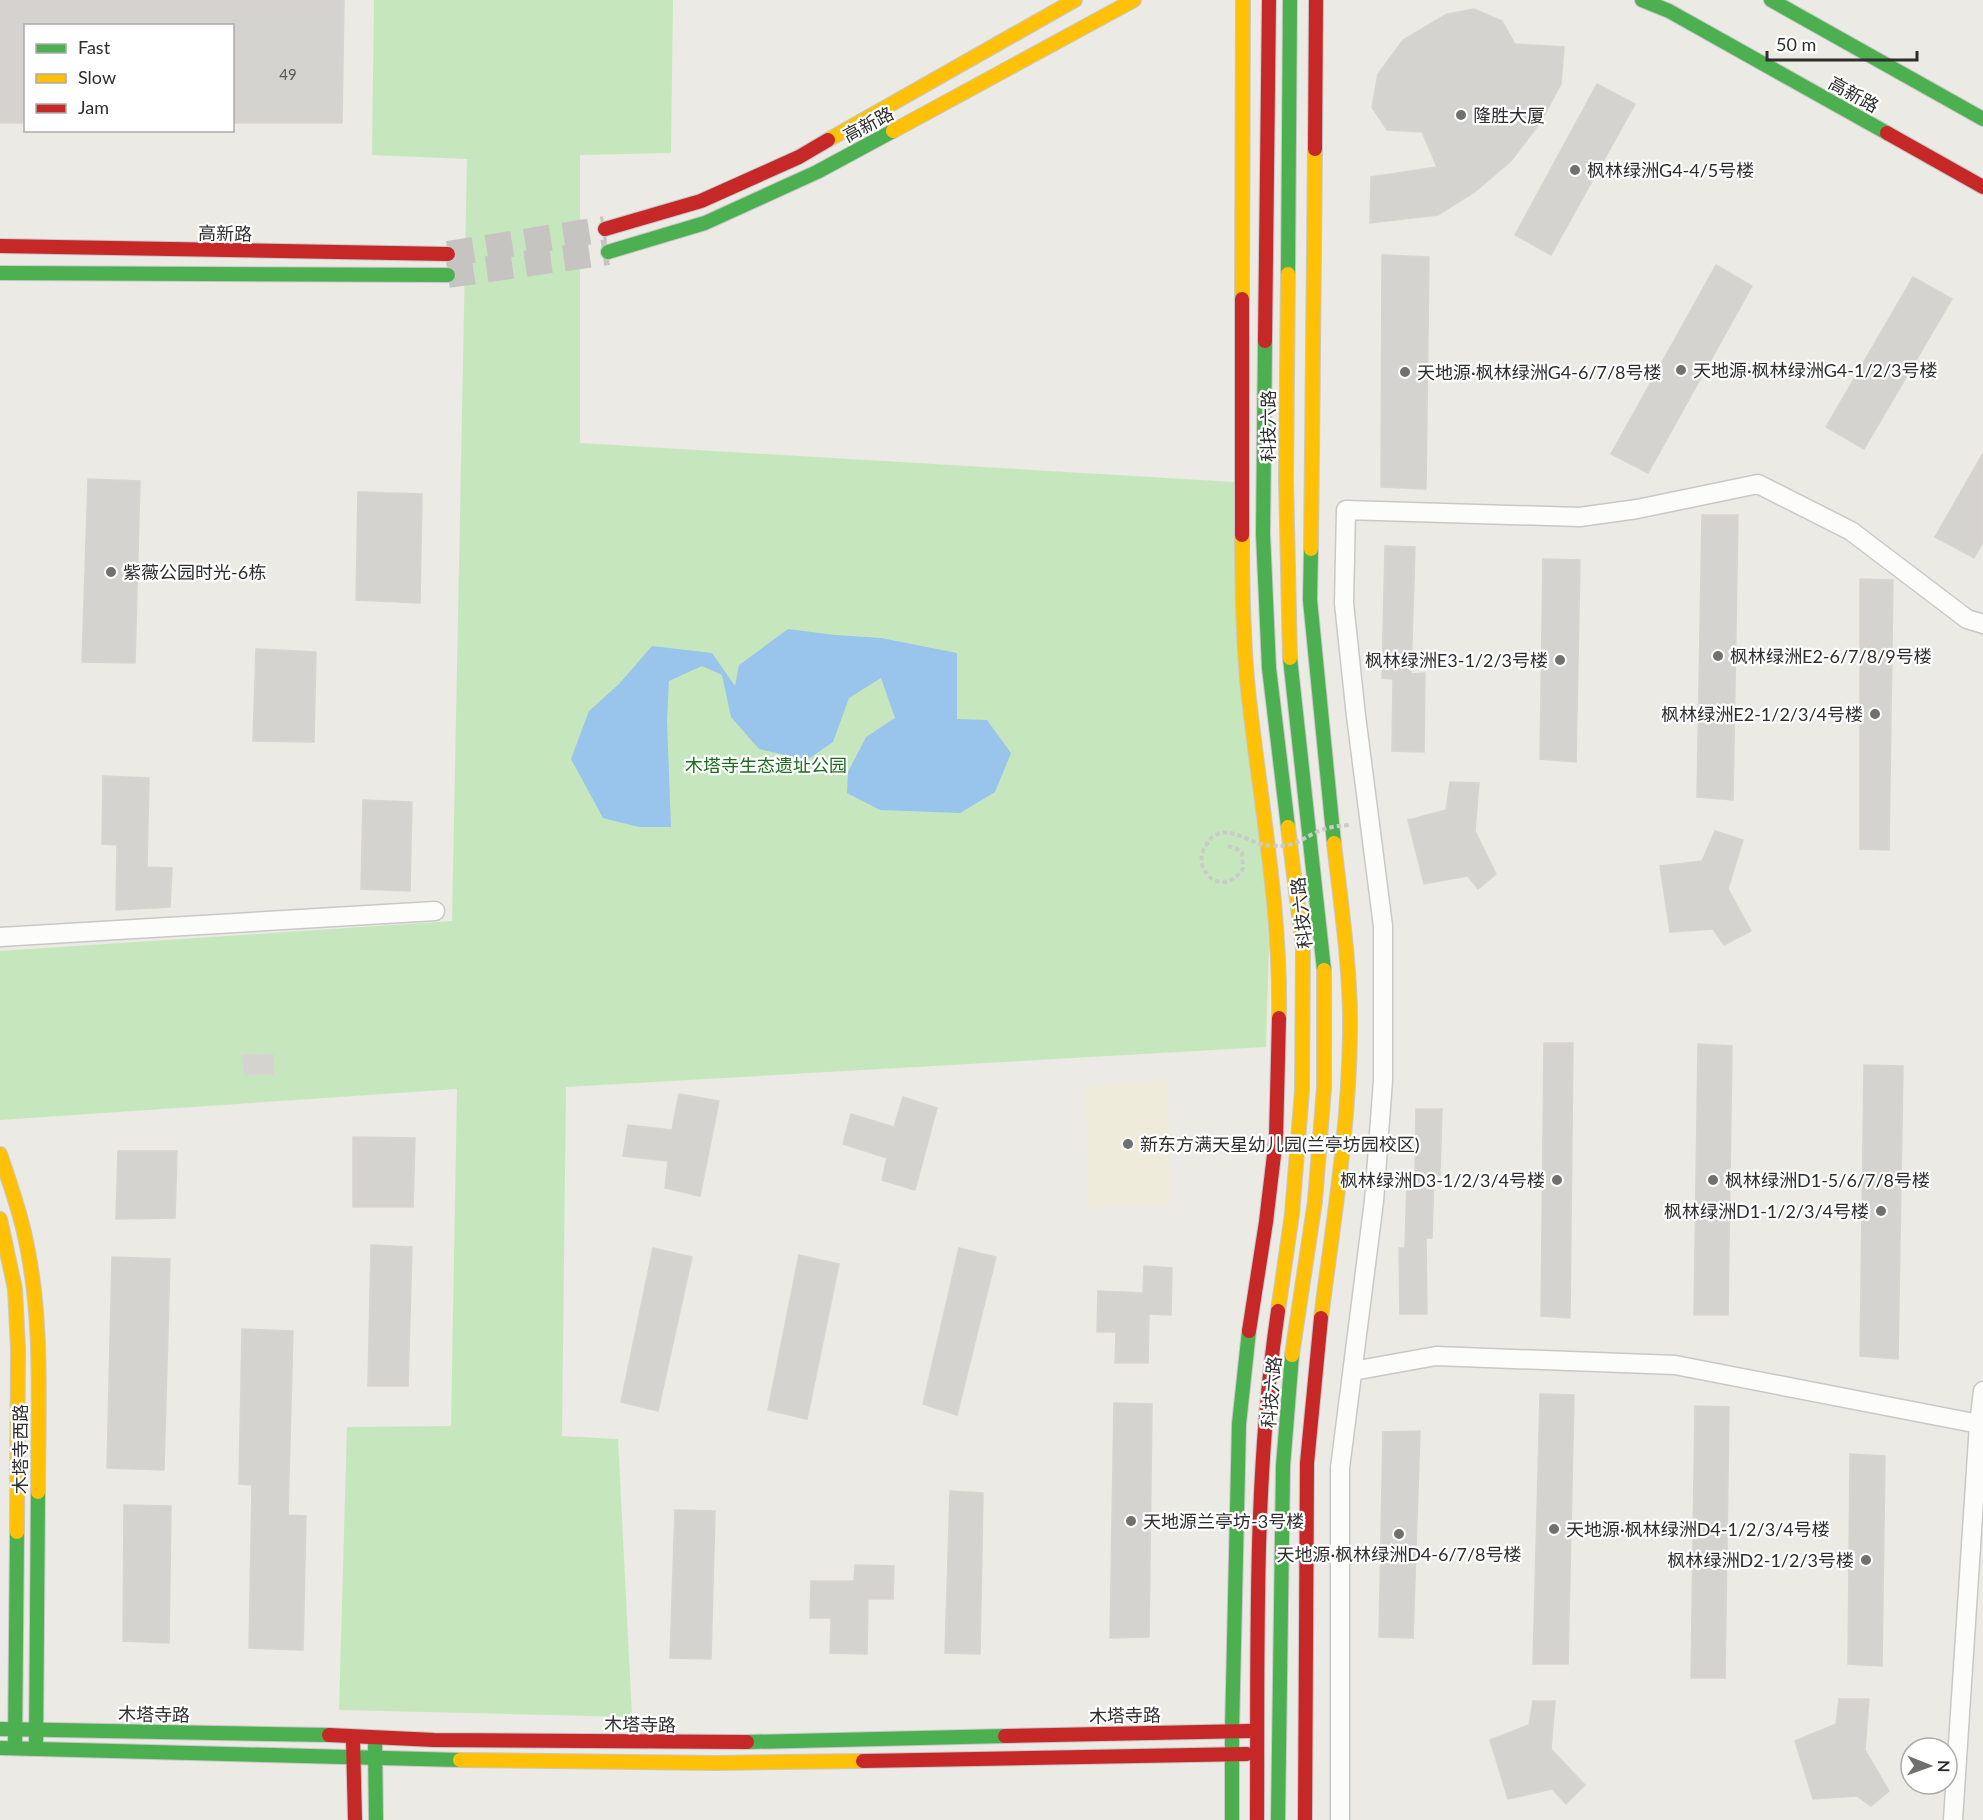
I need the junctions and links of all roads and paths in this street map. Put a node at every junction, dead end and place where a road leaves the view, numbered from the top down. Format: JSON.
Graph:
{"nodes":[{"id":1,"x":1075,"y":0,"type":"edge"},
{"id":2,"x":1134,"y":0,"type":"edge"},
{"id":3,"x":1243,"y":0,"type":"edge"},
{"id":4,"x":1269,"y":0,"type":"edge"},
{"id":5,"x":1290,"y":0,"type":"edge"},
{"id":6,"x":1316,"y":0,"type":"edge"},
{"id":7,"x":1642,"y":0,"type":"edge"},
{"id":8,"x":1771,"y":0,"type":"edge"},
{"id":9,"x":1983,"y":119,"type":"edge"},
{"id":10,"x":1983,"y":187,"type":"edge"},
{"id":11,"x":604,"y":229,"type":"tunnel mouth"},
{"id":12,"x":0,"y":246,"type":"edge"},
{"id":13,"x":608,"y":252,"type":"tunnel mouth"},
{"id":14,"x":448,"y":254,"type":"tunnel mouth"},
{"id":15,"x":0,"y":273,"type":"edge"},
{"id":16,"x":448,"y":275,"type":"tunnel mouth"},
{"id":17,"x":1983,"y":624,"type":"edge"},
{"id":18,"x":1348,"y":825,"type":"dead end"},
{"id":19,"x":1228,"y":846,"type":"dead end"},
{"id":20,"x":435,"y":911,"type":"dead end"},
{"id":21,"x":0,"y":937,"type":"edge"},
{"id":22,"x":0,"y":1154,"type":"edge"},
{"id":23,"x":0,"y":1219,"type":"edge"},
{"id":24,"x":1353,"y":1371,"type":"junction"},
{"id":25,"x":1983,"y":1391,"type":"edge"},
{"id":26,"x":1978,"y":1424,"type":"junction"},
{"id":27,"x":0,"y":1729,"type":"edge"},
{"id":28,"x":15,"y":1729,"type":"junction"},
{"id":29,"x":36,"y":1729,"type":"junction"},
{"id":30,"x":1279,"y":1730,"type":"junction"},
{"id":31,"x":1232,"y":1731,"type":"junction"},
{"id":32,"x":1258,"y":1731,"type":"junction"},
{"id":33,"x":353,"y":1736,"type":"junction"},
{"id":34,"x":375,"y":1736,"type":"junction"},
{"id":35,"x":0,"y":1748,"type":"edge"},
{"id":36,"x":15,"y":1748,"type":"junction"},
{"id":37,"x":36,"y":1748,"type":"junction"},
{"id":38,"x":1279,"y":1753,"type":"junction"},
{"id":39,"x":1232,"y":1754,"type":"junction"},
{"id":40,"x":1258,"y":1754,"type":"junction"},
{"id":41,"x":354,"y":1757,"type":"junction"},
{"id":42,"x":375,"y":1757,"type":"junction"},
{"id":43,"x":355,"y":1820,"type":"edge"},
{"id":44,"x":376,"y":1820,"type":"edge"},
{"id":45,"x":1232,"y":1820,"type":"edge"},
{"id":46,"x":1257,"y":1820,"type":"edge"},
{"id":47,"x":1278,"y":1820,"type":"edge"},
{"id":48,"x":1305,"y":1820,"type":"edge"},
{"id":49,"x":1340,"y":1820,"type":"edge"},
{"id":50,"x":1953,"y":1820,"type":"edge"}],
"edges":[{"from":1,"to":11,"type":"main road","name":"高新路"},
{"from":2,"to":13,"type":"main road","name":"高新路"},
{"from":3,"to":31,"type":"main road"},
{"from":4,"to":32,"type":"main road","name":"科技六路"},
{"from":5,"to":30,"type":"main road","name":"科技六路"},
{"from":6,"to":48,"type":"main road"},
{"from":7,"to":10,"type":"main road","name":"高新路"},
{"from":8,"to":9,"type":"main road"},
{"from":12,"to":14,"type":"main road","name":"高新路"},
{"from":15,"to":16,"type":"main road"},
{"from":17,"to":24,"type":"street"},
{"from":18,"to":19,"type":"path","bridge":true},
{"from":20,"to":21,"type":"street"},
{"from":22,"to":29,"type":"main road","name":"木塔寺西路"},
{"from":23,"to":28,"type":"main road","name":"木塔寺西路"},
{"from":24,"to":26,"type":"street"},
{"from":24,"to":49,"type":"street"},
{"from":25,"to":26,"type":"street"},
{"from":26,"to":50,"type":"street"},
{"from":27,"to":28,"type":"main road","name":"木塔寺路"},
{"from":28,"to":29,"type":"main road","name":"木塔寺路"},
{"from":28,"to":36,"type":"main road","name":"木塔寺西路"},
{"from":29,"to":33,"type":"main road","name":"木塔寺路"},
{"from":29,"to":37,"type":"main road","name":"木塔寺西路"},
{"from":30,"to":32,"type":"main road","name":"木塔寺路"},
{"from":30,"to":38,"type":"main road","name":"科技六路"},
{"from":31,"to":32,"type":"main road","name":"木塔寺路"},
{"from":31,"to":34,"type":"main road","name":"木塔寺路"},
{"from":31,"to":39,"type":"main road"},
{"from":32,"to":40,"type":"main road","name":"科技六路"},
{"from":33,"to":34,"type":"main road","name":"木塔寺路"},
{"from":33,"to":41,"type":"main road"},
{"from":34,"to":42,"type":"main road"},
{"from":35,"to":36,"type":"main road","name":"木塔寺路"},
{"from":36,"to":37,"type":"main road","name":"木塔寺路"},
{"from":37,"to":41,"type":"main road","name":"木塔寺路"},
{"from":38,"to":40,"type":"main road","name":"木塔寺路"},
{"from":38,"to":47,"type":"main road","name":"科技六路"},
{"from":39,"to":40,"type":"main road","name":"木塔寺路"},
{"from":39,"to":42,"type":"main road","name":"木塔寺路"},
{"from":39,"to":45,"type":"main road"},
{"from":40,"to":46,"type":"main road","name":"科技六路"},
{"from":41,"to":42,"type":"main road","name":"木塔寺路"},
{"from":41,"to":43,"type":"main road"},
{"from":42,"to":44,"type":"main road"}]}
